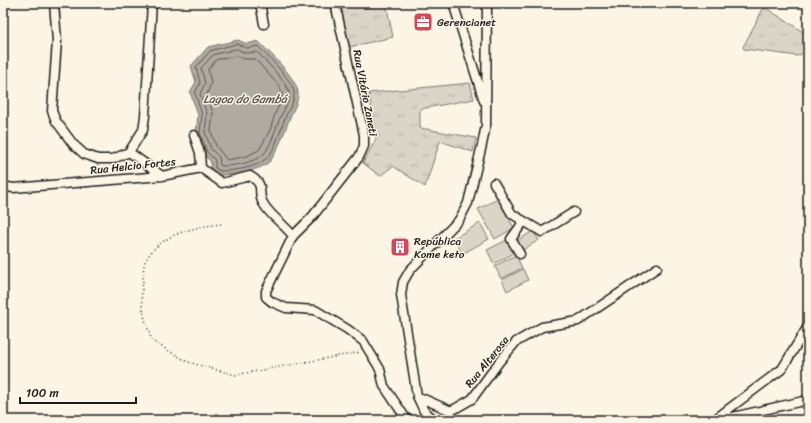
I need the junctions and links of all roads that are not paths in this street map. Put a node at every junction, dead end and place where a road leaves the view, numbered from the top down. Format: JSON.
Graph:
{"nodes":[{"id":1,"x":54,"y":3,"type":"edge"},
{"id":2,"x":152,"y":3,"type":"edge"},
{"id":3,"x":260,"y":3,"type":"edge"},
{"id":4,"x":335,"y":3,"type":"edge"},
{"id":5,"x":453,"y":3,"type":"edge"},
{"id":6,"x":487,"y":3,"type":"edge"},
{"id":7,"x":264,"y":24,"type":"dead end"},
{"id":8,"x":486,"y":108,"type":"junction"},
{"id":9,"x":194,"y":135,"type":"dead end"},
{"id":10,"x":129,"y":152,"type":"junction"},
{"id":11,"x":201,"y":168,"type":"junction"},
{"id":12,"x":162,"y":176,"type":"junction"},
{"id":13,"x":494,"y":183,"type":"dead end"},
{"id":14,"x":3,"y":186,"type":"edge"},
{"id":15,"x":574,"y":212,"type":"dead end"},
{"id":16,"x":524,"y":221,"type":"junction"},
{"id":17,"x":293,"y":236,"type":"junction"},
{"id":18,"x":520,"y":254,"type":"dead end"},
{"id":19,"x":657,"y":268,"type":"dead end"},
{"id":20,"x":808,"y":326,"type":"edge"},
{"id":21,"x":417,"y":396,"type":"junction"},
{"id":22,"x":808,"y":400,"type":"edge"},
{"id":23,"x":407,"y":420,"type":"edge"},
{"id":24,"x":435,"y":420,"type":"edge"},
{"id":25,"x":714,"y":420,"type":"edge"},
{"id":26,"x":719,"y":420,"type":"edge"}],
"edges":[{"from":1,"to":10,"type":"street"},
{"from":2,"to":10,"type":"street"},
{"from":3,"to":7,"type":"street"},
{"from":4,"to":17,"type":"street","name":"Rua Vitório Zaneti"},
{"from":5,"to":8,"type":"street"},
{"from":6,"to":8,"type":"street"},
{"from":8,"to":21,"type":"street"},
{"from":9,"to":11,"type":"street"},
{"from":10,"to":12,"type":"street"},
{"from":11,"to":12,"type":"street","name":"Rua Helcio Fortes"},
{"from":11,"to":17,"type":"street"},
{"from":12,"to":14,"type":"street","name":"Rua Helcio Fortes"},
{"from":13,"to":16,"type":"street"},
{"from":15,"to":16,"type":"street"},
{"from":16,"to":18,"type":"street"},
{"from":17,"to":23,"type":"street"},
{"from":19,"to":21,"type":"street","name":"Rua Alterosa"},
{"from":20,"to":25,"type":"street"},
{"from":21,"to":24,"type":"street"},
{"from":22,"to":26,"type":"street"}]}
